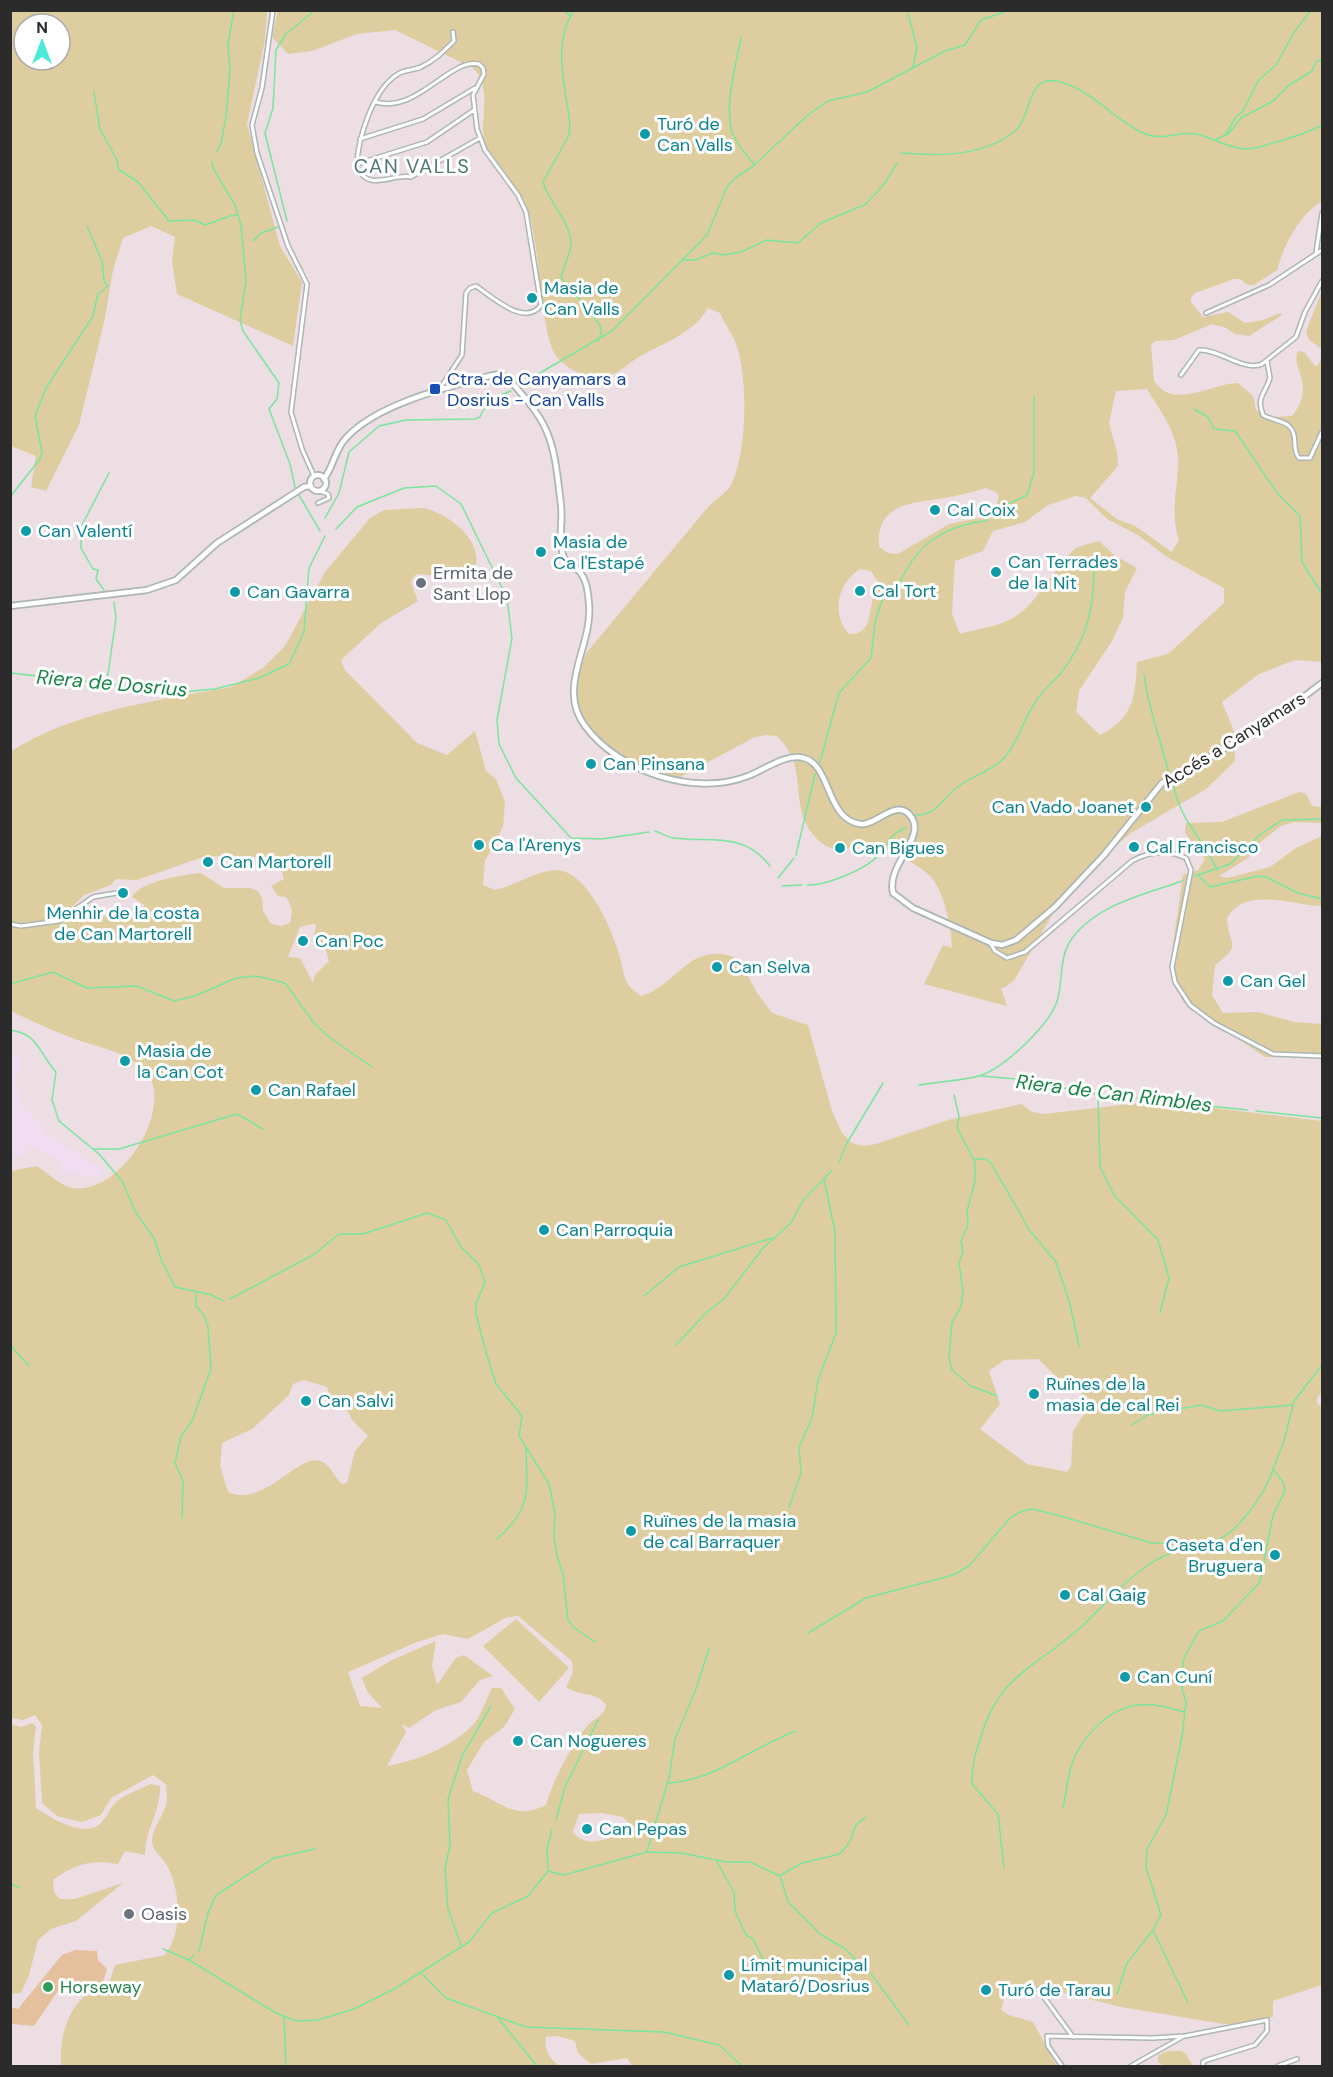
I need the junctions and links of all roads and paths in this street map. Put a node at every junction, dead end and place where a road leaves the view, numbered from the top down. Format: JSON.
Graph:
{"nodes":[{"id":1,"x":273,"y":10,"type":"edge"},
{"id":2,"x":453,"y":32,"type":"dead end"},
{"id":3,"x":475,"y":88,"type":"junction"},
{"id":4,"x":376,"y":102,"type":"junction"},
{"id":5,"x":474,"y":111,"type":"junction"},
{"id":6,"x":480,"y":138,"type":"junction"},
{"id":7,"x":360,"y":139,"type":"junction"},
{"id":8,"x":357,"y":164,"type":"junction"},
{"id":9,"x":1323,"y":213,"type":"edge"},
{"id":10,"x":1323,"y":250,"type":"edge"},
{"id":11,"x":1316,"y":253,"type":"junction"},
{"id":12,"x":1323,"y":281,"type":"edge"},
{"id":13,"x":1206,"y":313,"type":"dead end"},
{"id":14,"x":1266,"y":361,"type":"junction"},
{"id":15,"x":1181,"y":375,"type":"dead end"},
{"id":16,"x":439,"y":390,"type":"junction"},
{"id":17,"x":1323,"y":432,"type":"edge"},
{"id":18,"x":314,"y":476,"type":"junction"},
{"id":19,"x":324,"y":478,"type":"junction"},
{"id":20,"x":310,"y":486,"type":"junction"},
{"id":21,"x":321,"y":490,"type":"junction"},
{"id":22,"x":318,"y":503,"type":"dead end"},
{"id":23,"x":10,"y":606,"type":"edge"},
{"id":24,"x":1323,"y":683,"type":"edge"},
{"id":25,"x":122,"y":892,"type":"dead end"},
{"id":26,"x":10,"y":924,"type":"edge"},
{"id":27,"x":990,"y":943,"type":"junction"},
{"id":28,"x":1323,"y":1056,"type":"edge"},
{"id":29,"x":1038,"y":1989,"type":"dead end"},
{"id":30,"x":1185,"y":2036,"type":"junction"},
{"id":31,"x":1072,"y":2037,"type":"junction"},
{"id":32,"x":1297,"y":2059,"type":"dead end"},
{"id":33,"x":1062,"y":2067,"type":"edge"},
{"id":34,"x":1131,"y":2067,"type":"edge"},
{"id":35,"x":1203,"y":2067,"type":"edge"},
{"id":36,"x":1278,"y":2067,"type":"edge"}],
"edges":[{"from":1,"to":18,"type":"street"},
{"from":2,"to":4,"type":"street"},
{"from":3,"to":4,"type":"street"},
{"from":3,"to":5,"type":"street"},
{"from":3,"to":7,"type":"street"},
{"from":4,"to":7,"type":"street"},
{"from":5,"to":6,"type":"street"},
{"from":5,"to":8,"type":"street"},
{"from":6,"to":8,"type":"street"},
{"from":6,"to":16,"type":"street"},
{"from":7,"to":8,"type":"street"},
{"from":9,"to":11,"type":"street"},
{"from":10,"to":11,"type":"street"},
{"from":11,"to":13,"type":"street"},
{"from":12,"to":14,"type":"street"},
{"from":14,"to":15,"type":"street"},
{"from":14,"to":17,"type":"street"},
{"from":16,"to":19,"type":"street"},
{"from":16,"to":27,"type":"street"},
{"from":18,"to":19,"type":"street"},
{"from":18,"to":20,"type":"street"},
{"from":19,"to":21,"type":"street"},
{"from":20,"to":21,"type":"street"},
{"from":20,"to":23,"type":"street"},
{"from":21,"to":22,"type":"street"},
{"from":24,"to":27,"type":"street","name":"Accés a Canyamars"},
{"from":25,"to":26,"type":"street"},
{"from":27,"to":28,"type":"street"},
{"from":29,"to":31,"type":"street"},
{"from":30,"to":31,"type":"street"},
{"from":30,"to":34,"type":"street"},
{"from":30,"to":35,"type":"street"},
{"from":31,"to":33,"type":"street"},
{"from":32,"to":36,"type":"street"}]}
